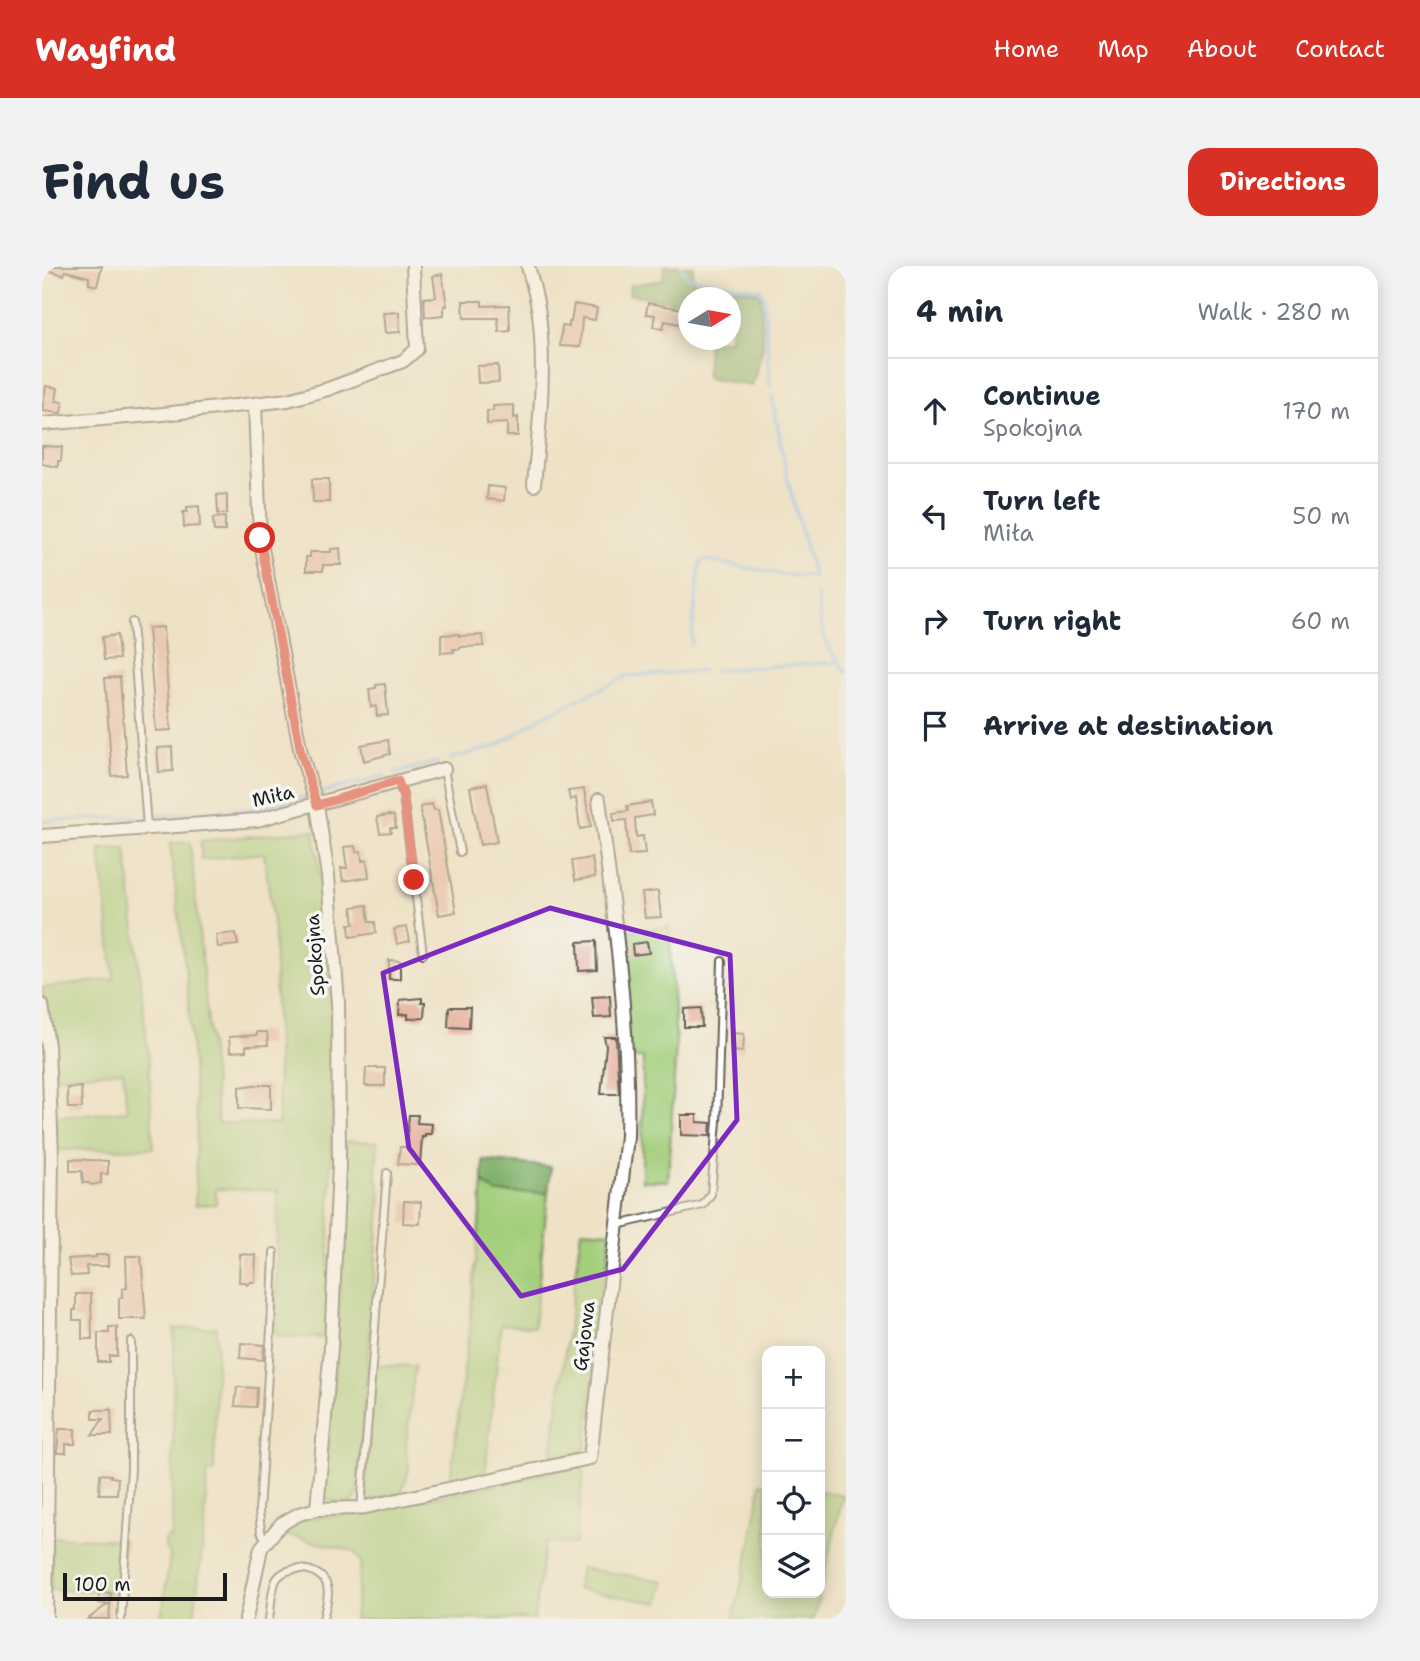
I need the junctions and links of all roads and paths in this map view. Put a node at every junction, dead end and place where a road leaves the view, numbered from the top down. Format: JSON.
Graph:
{"nodes":[{"id":1,"x":413,"y":266,"type":"edge"},
{"id":2,"x":528,"y":266,"type":"edge"},
{"id":3,"x":255,"y":405,"type":"junction"},
{"id":4,"x":42,"y":424,"type":"edge"},
{"id":5,"x":534,"y":485,"type":"dead end"},
{"id":6,"x":132,"y":622,"type":"dead end"},
{"id":7,"x":444,"y":769,"type":"joint"},
{"id":8,"x":398,"y":781,"type":"junction"},
{"id":9,"x":599,"y":800,"type":"dead end"},
{"id":10,"x":317,"y":805,"type":"junction"},
{"id":11,"x":147,"y":830,"type":"junction"},
{"id":12,"x":42,"y":836,"type":"edge"},
{"id":13,"x":460,"y":852,"type":"dead end"},
{"id":14,"x":423,"y":954,"type":"dead end"},
{"id":15,"x":722,"y":961,"type":"dead end"},
{"id":16,"x":42,"y":1005,"type":"edge"},
{"id":17,"x":47,"y":1157,"type":"edge"},
{"id":18,"x":387,"y":1173,"type":"dead end"},
{"id":19,"x":617,"y":1225,"type":"junction"},
{"id":20,"x":274,"y":1252,"type":"dead end"},
{"id":21,"x":131,"y":1341,"type":"dead end"},
{"id":22,"x":317,"y":1508,"type":"junction"},
{"id":23,"x":361,"y":1508,"type":"junction"},
{"id":24,"x":266,"y":1540,"type":"junction"},
{"id":25,"x":46,"y":1619,"type":"edge"},
{"id":26,"x":121,"y":1619,"type":"edge"},
{"id":27,"x":246,"y":1619,"type":"edge"},
{"id":28,"x":269,"y":1619,"type":"edge"},
{"id":29,"x":323,"y":1619,"type":"edge"}],
"edges":[{"from":1,"to":3,"type":"street"},
{"from":2,"to":5,"type":"street"},
{"from":3,"to":4,"type":"street"},
{"from":3,"to":10,"type":"street","name":"Spokojna"},
{"from":6,"to":11,"type":"lane"},
{"from":7,"to":8,"type":"street","name":"Miła"},
{"from":7,"to":13,"type":"lane"},
{"from":8,"to":10,"type":"street","name":"Miła"},
{"from":8,"to":14,"type":"lane"},
{"from":9,"to":19,"type":"street","name":"Gajowa"},
{"from":10,"to":11,"type":"street","name":"Miła"},
{"from":10,"to":22,"type":"street","name":"Spokojna"},
{"from":11,"to":12,"type":"street","name":"Miła"},
{"from":15,"to":19,"type":"lane"},
{"from":16,"to":17,"type":"street"},
{"from":17,"to":25,"type":"street"},
{"from":18,"to":23,"type":"lane"},
{"from":19,"to":23,"type":"street","name":"Gajowa"},
{"from":20,"to":24,"type":"lane"},
{"from":21,"to":26,"type":"lane"},
{"from":22,"to":23,"type":"street","name":"Gajowa"},
{"from":22,"to":24,"type":"street","name":"Gajowa"},
{"from":24,"to":27,"type":"street"},
{"from":28,"to":29,"type":"lane"}]}
